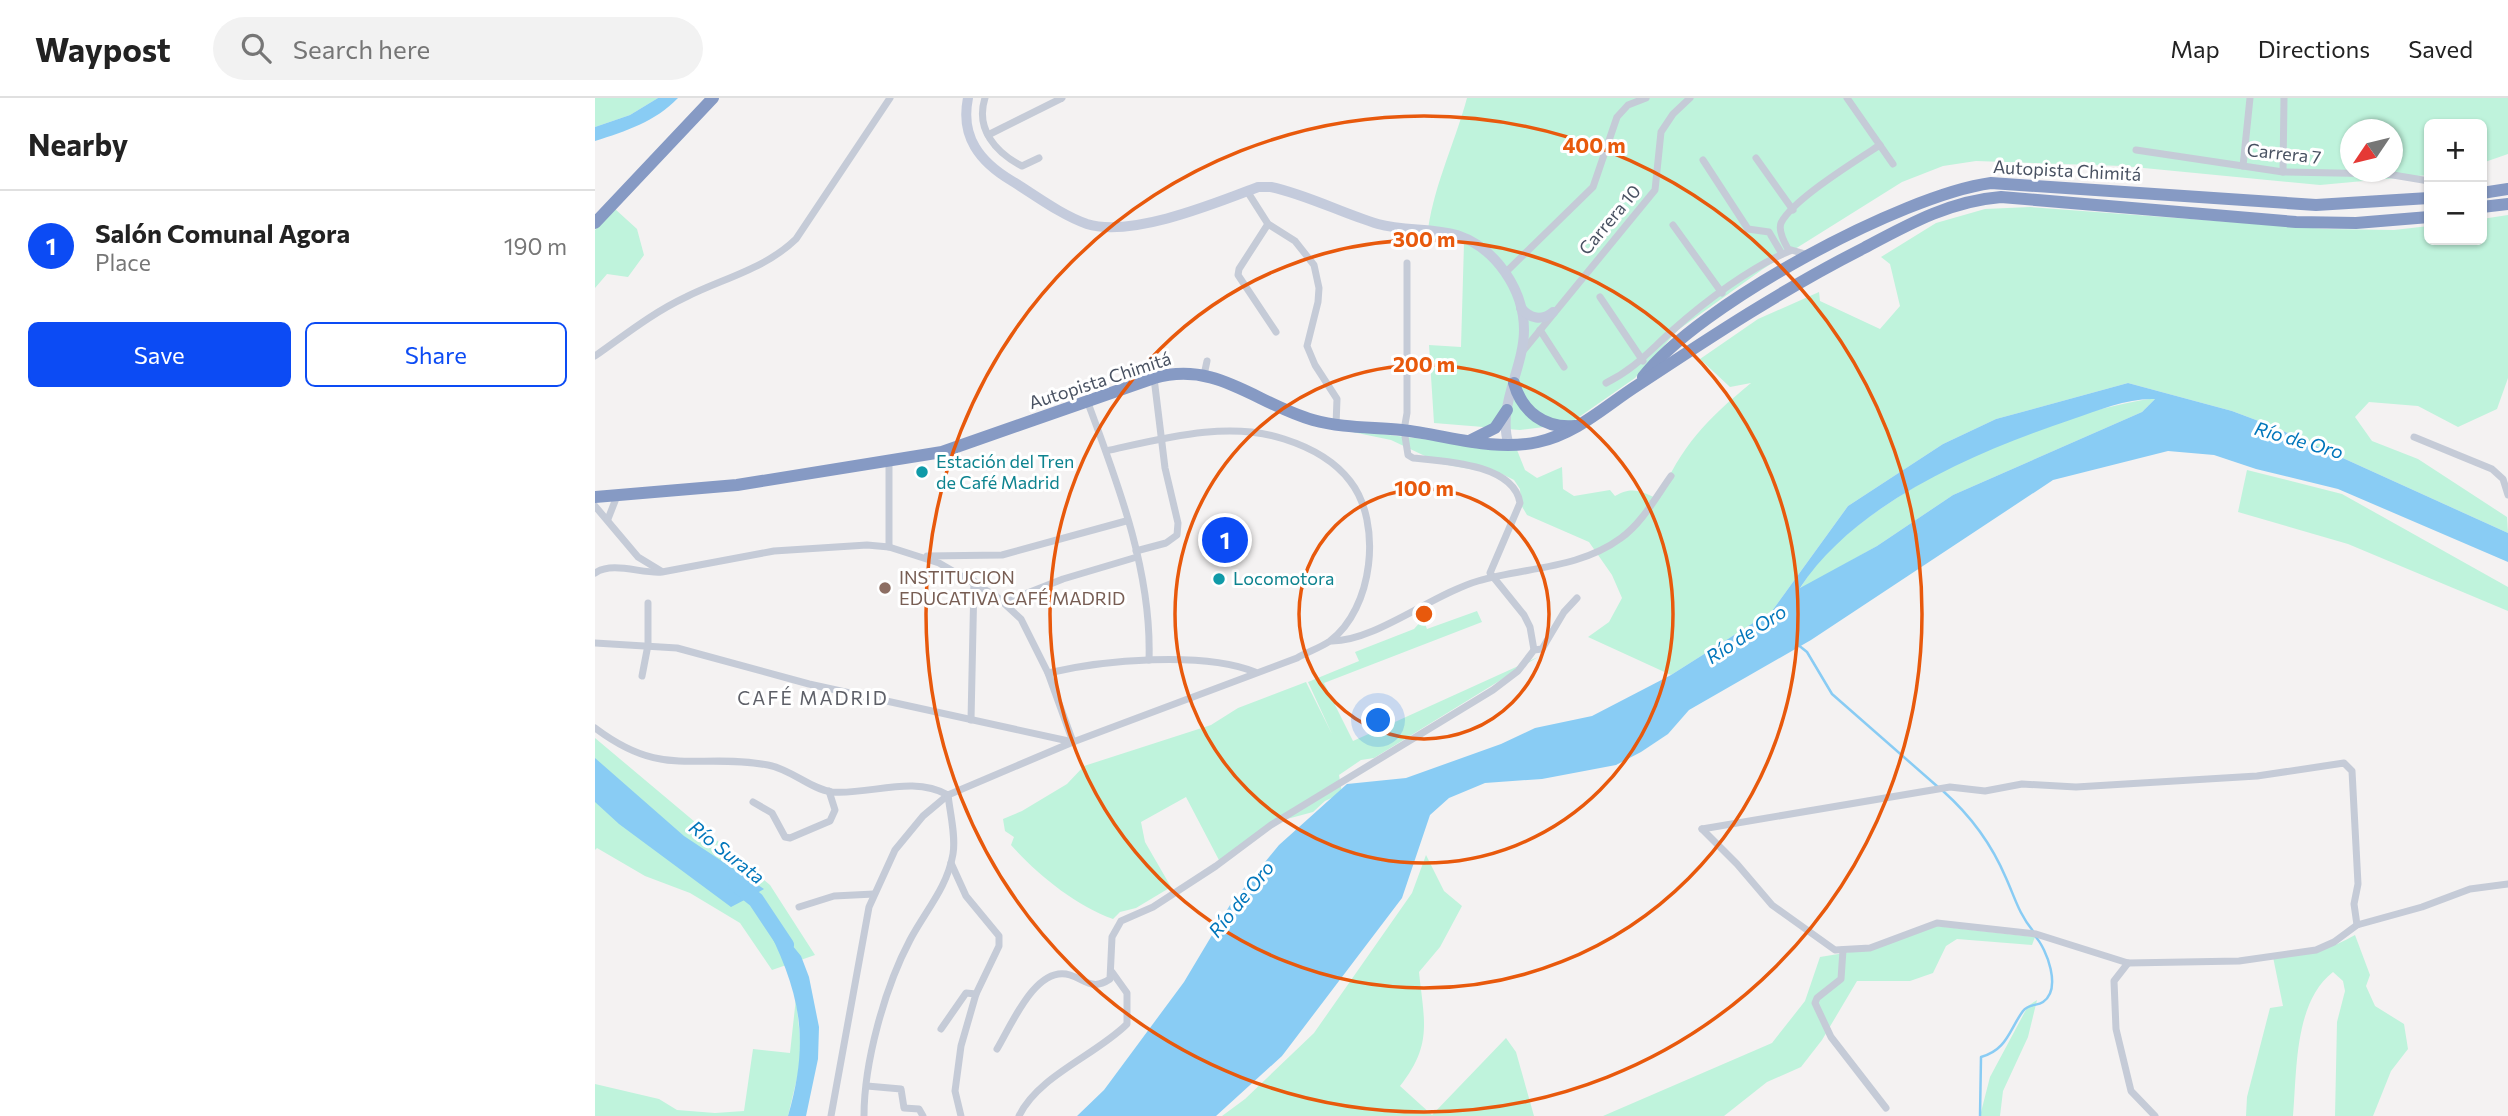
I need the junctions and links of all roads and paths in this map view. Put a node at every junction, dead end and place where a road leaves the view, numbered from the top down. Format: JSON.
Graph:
{"nodes":[{"id":1,"x":713,"y":98,"type":"edge"},
{"id":2,"x":890,"y":98,"type":"edge"},
{"id":3,"x":968,"y":98,"type":"edge"},
{"id":4,"x":985,"y":98,"type":"edge"},
{"id":5,"x":1062,"y":98,"type":"edge"},
{"id":6,"x":1646,"y":98,"type":"edge"},
{"id":7,"x":1690,"y":98,"type":"edge"},
{"id":8,"x":1847,"y":98,"type":"edge"},
{"id":9,"x":2250,"y":98,"type":"edge"},
{"id":10,"x":2284,"y":98,"type":"edge"},
{"id":11,"x":988,"y":135,"type":"junction"},
{"id":12,"x":1880,"y":145,"type":"junction"},
{"id":13,"x":2136,"y":150,"type":"dead end"},
{"id":14,"x":1756,"y":158,"type":"dead end"},
{"id":15,"x":1039,"y":159,"type":"dead end"},
{"id":16,"x":1703,"y":160,"type":"dead end"},
{"id":17,"x":1893,"y":164,"type":"dead end"},
{"id":18,"x":2243,"y":166,"type":"junction"},
{"id":19,"x":2283,"y":172,"type":"junction"},
{"id":20,"x":2424,"y":180,"type":"edge"},
{"id":21,"x":2508,"y":189,"type":"edge"},
{"id":22,"x":1247,"y":191,"type":"junction"},
{"id":23,"x":2487,"y":192,"type":"edge"},
{"id":24,"x":2424,"y":198,"type":"edge"},
{"id":25,"x":2508,"y":204,"type":"edge"},
{"id":26,"x":2487,"y":206,"type":"edge"},
{"id":27,"x":1793,"y":210,"type":"junction"},
{"id":28,"x":2424,"y":217,"type":"edge"},
{"id":29,"x":595,"y":223,"type":"edge"},
{"id":30,"x":1268,"y":224,"type":"junction"},
{"id":31,"x":1674,"y":225,"type":"dead end"},
{"id":32,"x":1790,"y":251,"type":"junction"},
{"id":33,"x":1782,"y":254,"type":"junction"},
{"id":34,"x":1813,"y":255,"type":"junction"},
{"id":35,"x":1407,"y":263,"type":"dead end"},
{"id":36,"x":1505,"y":272,"type":"junction"},
{"id":37,"x":1722,"y":293,"type":"junction"},
{"id":38,"x":1600,"y":297,"type":"dead end"},
{"id":39,"x":1520,"y":308,"type":"junction"},
{"id":40,"x":1553,"y":312,"type":"junction"},
{"id":41,"x":1540,"y":330,"type":"junction"},
{"id":42,"x":1276,"y":332,"type":"dead end"},
{"id":43,"x":1523,"y":351,"type":"junction"},
{"id":44,"x":595,"y":356,"type":"edge"},
{"id":45,"x":1643,"y":360,"type":"junction"},
{"id":46,"x":1207,"y":361,"type":"dead end"},
{"id":47,"x":1564,"y":366,"type":"dead end"},
{"id":48,"x":1204,"y":375,"type":"junction"},
{"id":49,"x":1154,"y":378,"type":"junction"},
{"id":50,"x":1514,"y":383,"type":"junction"},
{"id":51,"x":1606,"y":383,"type":"dead end"},
{"id":52,"x":1637,"y":386,"type":"junction"},
{"id":53,"x":1088,"y":403,"type":"junction"},
{"id":54,"x":1507,"y":410,"type":"junction"},
{"id":55,"x":1336,"y":425,"type":"junction"},
{"id":56,"x":1583,"y":425,"type":"junction"},
{"id":57,"x":1404,"y":430,"type":"junction"},
{"id":58,"x":2414,"y":438,"type":"dead end"},
{"id":59,"x":1162,"y":439,"type":"junction"},
{"id":60,"x":1457,"y":440,"type":"junction"},
{"id":61,"x":1509,"y":445,"type":"junction"},
{"id":62,"x":1106,"y":451,"type":"junction"},
{"id":63,"x":889,"y":462,"type":"junction"},
{"id":64,"x":1671,"y":476,"type":"dead end"},
{"id":65,"x":2508,"y":495,"type":"edge"},
{"id":66,"x":617,"y":496,"type":"junction"},
{"id":67,"x":595,"y":498,"type":"edge"},
{"id":68,"x":595,"y":506,"type":"edge"},
{"id":69,"x":608,"y":519,"type":"junction"},
{"id":70,"x":1126,"y":521,"type":"junction"},
{"id":71,"x":889,"y":547,"type":"junction"},
{"id":72,"x":1137,"y":554,"type":"junction"},
{"id":73,"x":923,"y":556,"type":"junction"},
{"id":74,"x":662,"y":572,"type":"junction"},
{"id":75,"x":595,"y":573,"type":"edge"},
{"id":76,"x":1493,"y":578,"type":"junction"},
{"id":77,"x":974,"y":581,"type":"junction"},
{"id":78,"x":1577,"y":598,"type":"dead end"},
{"id":79,"x":1005,"y":602,"type":"junction"},
{"id":80,"x":648,"y":603,"type":"dead end"},
{"id":81,"x":1331,"y":641,"type":"junction"},
{"id":82,"x":595,"y":643,"type":"edge"},
{"id":83,"x":648,"y":645,"type":"junction"},
{"id":84,"x":1534,"y":650,"type":"junction"},
{"id":85,"x":1149,"y":660,"type":"junction"},
{"id":86,"x":1255,"y":672,"type":"junction"},
{"id":87,"x":1048,"y":673,"type":"junction"},
{"id":88,"x":642,"y":676,"type":"dead end"},
{"id":89,"x":971,"y":720,"type":"junction"},
{"id":90,"x":595,"y":728,"type":"edge"},
{"id":91,"x":1073,"y":742,"type":"junction"},
{"id":92,"x":829,"y":792,"type":"junction"},
{"id":93,"x":948,"y":795,"type":"junction"},
{"id":94,"x":753,"y":802,"type":"dead end"},
{"id":95,"x":951,"y":862,"type":"junction"},
{"id":96,"x":2508,"y":884,"type":"edge"},
{"id":97,"x":874,"y":894,"type":"junction"},
{"id":98,"x":799,"y":907,"type":"dead end"},
{"id":99,"x":2357,"y":925,"type":"junction"},
{"id":100,"x":1843,"y":950,"type":"junction"},
{"id":101,"x":2128,"y":962,"type":"junction"},
{"id":102,"x":1112,"y":971,"type":"junction"},
{"id":103,"x":976,"y":994,"type":"junction"},
{"id":104,"x":941,"y":1029,"type":"dead end"},
{"id":105,"x":997,"y":1049,"type":"dead end"},
{"id":106,"x":867,"y":1086,"type":"junction"},
{"id":107,"x":1886,"y":1108,"type":"dead end"},
{"id":108,"x":831,"y":1116,"type":"edge"},
{"id":109,"x":864,"y":1116,"type":"edge"},
{"id":110,"x":923,"y":1116,"type":"edge"},
{"id":111,"x":961,"y":1116,"type":"edge"},
{"id":112,"x":1019,"y":1116,"type":"edge"},
{"id":113,"x":2155,"y":1116,"type":"edge"}],
"edges":[{"from":1,"to":29,"type":"highway"},
{"from":2,"to":44,"type":"street"},
{"from":3,"to":22,"type":"street"},
{"from":4,"to":11,"type":"street"},
{"from":5,"to":11,"type":"street"},
{"from":6,"to":36,"type":"street"},
{"from":7,"to":40,"type":"street","name":"Carrera 10"},
{"from":8,"to":12,"type":"street"},
{"from":9,"to":18,"type":"street"},
{"from":10,"to":19,"type":"street"},
{"from":11,"to":15,"type":"street"},
{"from":12,"to":17,"type":"street"},
{"from":12,"to":27,"type":"street"},
{"from":13,"to":18,"type":"street","name":"Carrera 7"},
{"from":14,"to":27,"type":"street"},
{"from":16,"to":33,"type":"street"},
{"from":18,"to":19,"type":"street","name":"Carrera 7"},
{"from":19,"to":20,"type":"street","name":"Carrera 7"},
{"from":21,"to":23,"type":"highway"},
{"from":22,"to":30,"type":"street"},
{"from":22,"to":36,"type":"street"},
{"from":24,"to":34,"type":"highway","name":"Autopista Chimitá"},
{"from":25,"to":26,"type":"highway"},
{"from":27,"to":32,"type":"street"},
{"from":28,"to":52,"type":"highway","name":"Autopista Chimitá"},
{"from":30,"to":42,"type":"street"},
{"from":30,"to":55,"type":"street"},
{"from":31,"to":37,"type":"street"},
{"from":32,"to":33,"type":"street"},
{"from":32,"to":34,"type":"street"},
{"from":33,"to":37,"type":"street"},
{"from":34,"to":52,"type":"highway","name":"Autopista Chimitá"},
{"from":35,"to":57,"type":"street"},
{"from":36,"to":39,"type":"street"},
{"from":37,"to":45,"type":"street"},
{"from":38,"to":45,"type":"street"},
{"from":39,"to":40,"type":"street"},
{"from":39,"to":43,"type":"street"},
{"from":40,"to":41,"type":"street","name":"Carrera 10"},
{"from":41,"to":43,"type":"street","name":"Carrera 10"},
{"from":41,"to":47,"type":"street"},
{"from":43,"to":50,"type":"street"},
{"from":45,"to":51,"type":"street"},
{"from":46,"to":48,"type":"street"},
{"from":48,"to":49,"type":"highway","name":"Autopista Chimitá"},
{"from":48,"to":55,"type":"highway","name":"Autopista Chimitá"},
{"from":49,"to":53,"type":"highway","name":"Autopista Chimitá"},
{"from":49,"to":59,"type":"street"},
{"from":50,"to":54,"type":"street"},
{"from":50,"to":56,"type":"highway"},
{"from":52,"to":56,"type":"highway","name":"Autopista Chimitá"},
{"from":53,"to":62,"type":"street"},
{"from":53,"to":63,"type":"highway","name":"Autopista Chimitá"},
{"from":54,"to":60,"type":"highway"},
{"from":54,"to":61,"type":"street"},
{"from":55,"to":57,"type":"highway","name":"Autopista Chimitá"},
{"from":56,"to":61,"type":"highway","name":"Autopista Chimitá"},
{"from":57,"to":60,"type":"highway","name":"Autopista Chimitá"},
{"from":57,"to":76,"type":"street"},
{"from":58,"to":65,"type":"street"},
{"from":59,"to":62,"type":"street"},
{"from":59,"to":72,"type":"street"},
{"from":59,"to":81,"type":"street"},
{"from":60,"to":61,"type":"highway","name":"Autopista Chimitá"},
{"from":62,"to":70,"type":"street"},
{"from":63,"to":66,"type":"highway","name":"Autopista Chimitá"},
{"from":63,"to":71,"type":"street"},
{"from":64,"to":76,"type":"street"},
{"from":66,"to":67,"type":"highway","name":"Autopista Chimitá"},
{"from":66,"to":69,"type":"street"},
{"from":68,"to":69,"type":"street"},
{"from":69,"to":74,"type":"street"},
{"from":70,"to":72,"type":"street"},
{"from":70,"to":73,"type":"street"},
{"from":71,"to":73,"type":"street"},
{"from":71,"to":74,"type":"street"},
{"from":72,"to":79,"type":"street"},
{"from":72,"to":85,"type":"street"},
{"from":73,"to":77,"type":"street"},
{"from":74,"to":75,"type":"street"},
{"from":76,"to":81,"type":"street"},
{"from":76,"to":84,"type":"street"},
{"from":77,"to":79,"type":"street"},
{"from":77,"to":89,"type":"street"},
{"from":78,"to":84,"type":"street"},
{"from":79,"to":87,"type":"street"},
{"from":80,"to":83,"type":"street"},
{"from":81,"to":86,"type":"street"},
{"from":82,"to":83,"type":"street"},
{"from":83,"to":88,"type":"street"},
{"from":83,"to":89,"type":"street"},
{"from":84,"to":102,"type":"street"},
{"from":85,"to":86,"type":"street"},
{"from":85,"to":87,"type":"street"},
{"from":86,"to":91,"type":"street"},
{"from":87,"to":91,"type":"street"},
{"from":89,"to":91,"type":"street"},
{"from":90,"to":92,"type":"street"},
{"from":91,"to":93,"type":"street"},
{"from":92,"to":93,"type":"street"},
{"from":92,"to":94,"type":"street"},
{"from":93,"to":95,"type":"street"},
{"from":93,"to":97,"type":"street"},
{"from":95,"to":103,"type":"street"},
{"from":95,"to":106,"type":"street"},
{"from":96,"to":99,"type":"street"},
{"from":97,"to":98,"type":"street"},
{"from":97,"to":108,"type":"street"},
{"from":99,"to":100,"type":"street"},
{"from":99,"to":101,"type":"street"},
{"from":100,"to":101,"type":"street"},
{"from":100,"to":107,"type":"street"},
{"from":101,"to":113,"type":"street"},
{"from":102,"to":105,"type":"street"},
{"from":102,"to":112,"type":"street"},
{"from":103,"to":104,"type":"street"},
{"from":103,"to":111,"type":"street"},
{"from":106,"to":109,"type":"street"},
{"from":106,"to":110,"type":"street"}]}
